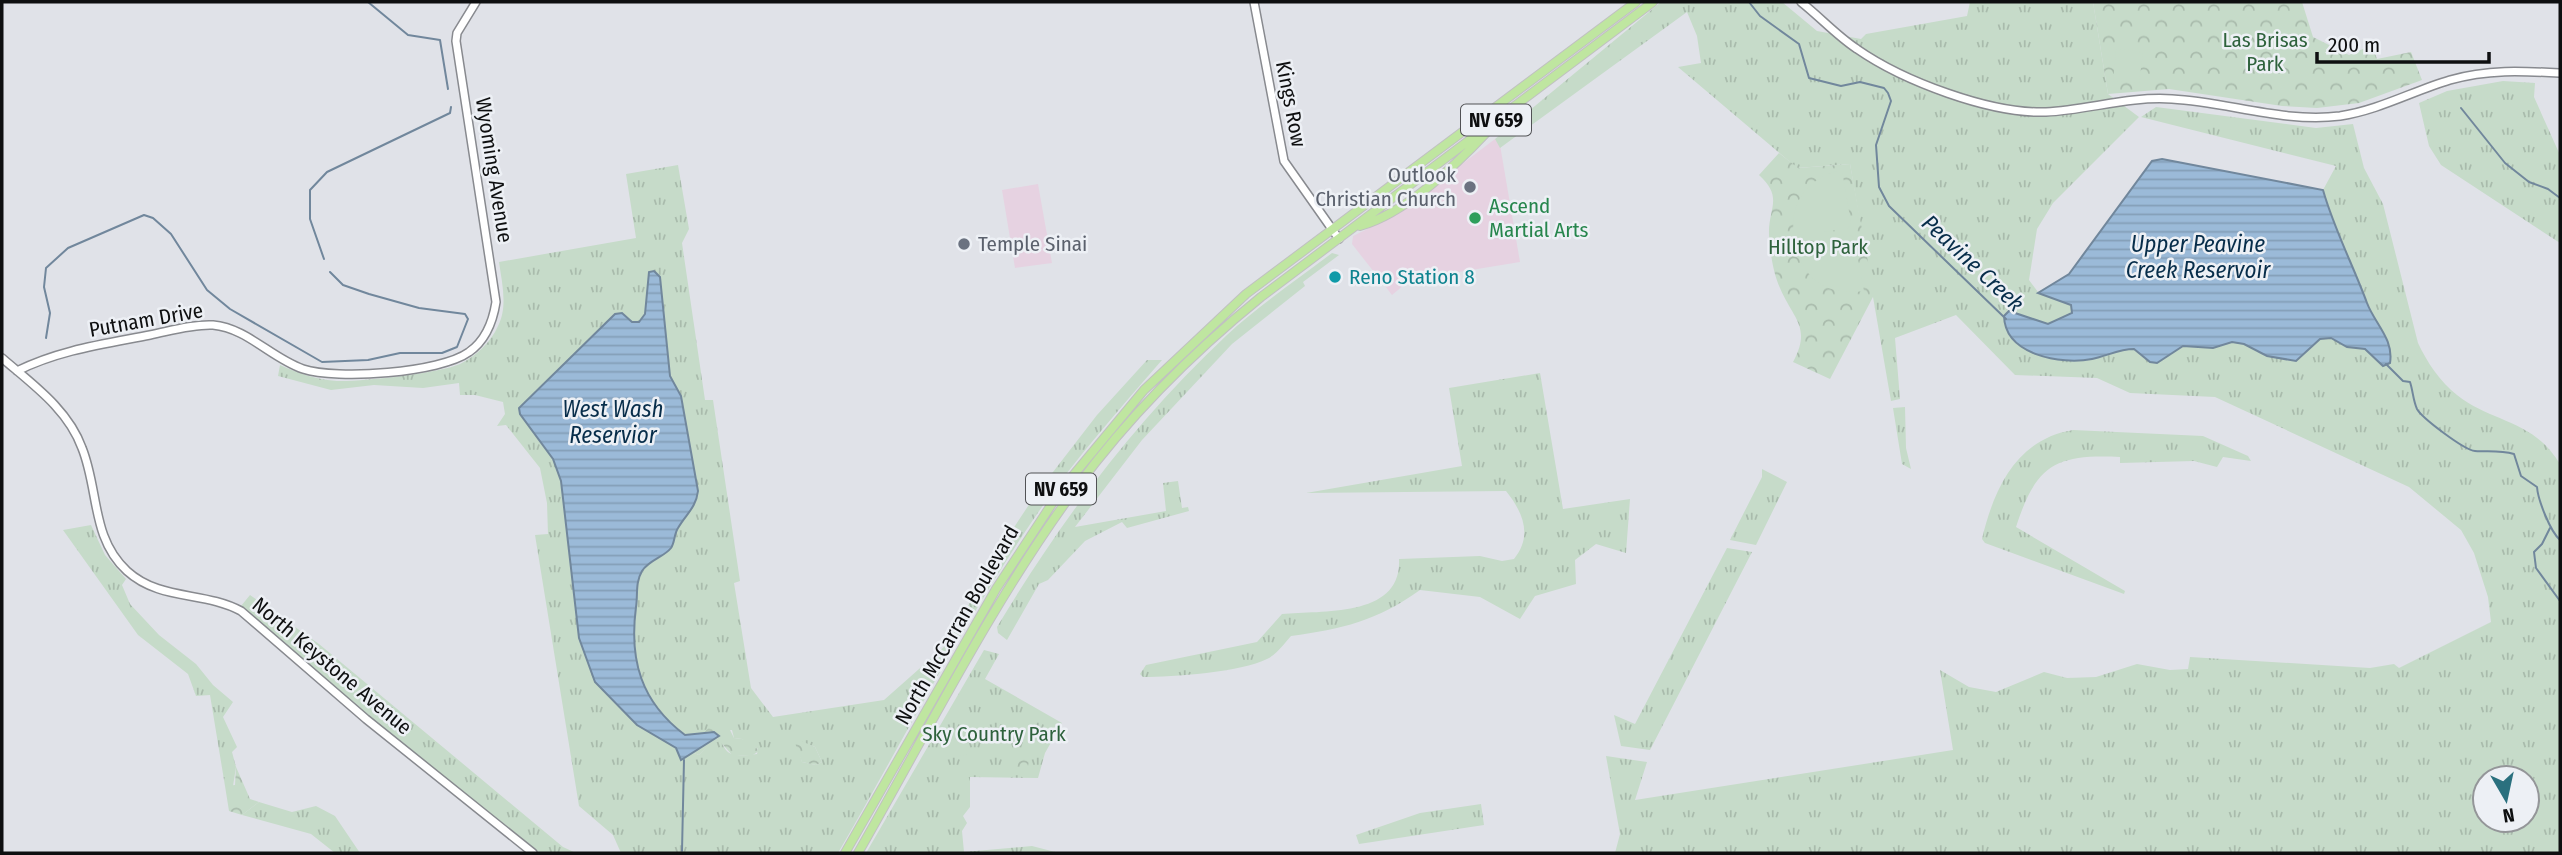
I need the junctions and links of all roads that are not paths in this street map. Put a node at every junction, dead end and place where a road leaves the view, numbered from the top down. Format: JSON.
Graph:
{"nodes":[{"id":1,"x":476,"y":2,"type":"edge"},
{"id":2,"x":1254,"y":2,"type":"edge"},
{"id":3,"x":1636,"y":2,"type":"edge"},
{"id":4,"x":1653,"y":2,"type":"edge"},
{"id":5,"x":1801,"y":2,"type":"edge"},
{"id":6,"x":2560,"y":73,"type":"edge"},
{"id":7,"x":1332,"y":230,"type":"junction"},
{"id":8,"x":1339,"y":239,"type":"junction"},
{"id":9,"x":477,"y":344,"type":"joint"},
{"id":10,"x":2,"y":358,"type":"edge"},
{"id":11,"x":16,"y":371,"type":"junction"},
{"id":12,"x":1122,"y":414,"type":"junction"},
{"id":13,"x":1131,"y":421,"type":"junction"},
{"id":14,"x":533,"y":853,"type":"edge"},
{"id":15,"x":845,"y":853,"type":"edge"},
{"id":16,"x":858,"y":853,"type":"edge"}],
"edges":[{"from":1,"to":9,"type":"street","name":"Wyoming Avenue"},
{"from":2,"to":7,"type":"street","name":"Kings Row"},
{"from":3,"to":7,"type":"main road","name":"North McCarran Boulevard","number":"NV 659"},
{"from":4,"to":8,"type":"main road","name":"North McCarran Boulevard","number":"NV 659"},
{"from":5,"to":6,"type":"street"},
{"from":7,"to":8,"type":"street","name":"Kings Row"},
{"from":7,"to":12,"type":"main road","name":"North McCarran Boulevard","number":"NV 659"},
{"from":8,"to":13,"type":"main road","name":"North McCarran Boulevard","number":"NV 659"},
{"from":9,"to":11,"type":"street","name":"Putnam Drive"},
{"from":10,"to":11,"type":"street","name":"North Keystone Avenue"},
{"from":11,"to":14,"type":"street","name":"North Keystone Avenue"},
{"from":12,"to":13,"type":"main road"},
{"from":12,"to":15,"type":"main road","name":"North McCarran Boulevard","number":"NV 659"},
{"from":13,"to":16,"type":"main road","name":"North McCarran Boulevard","number":"NV 659"}]}
